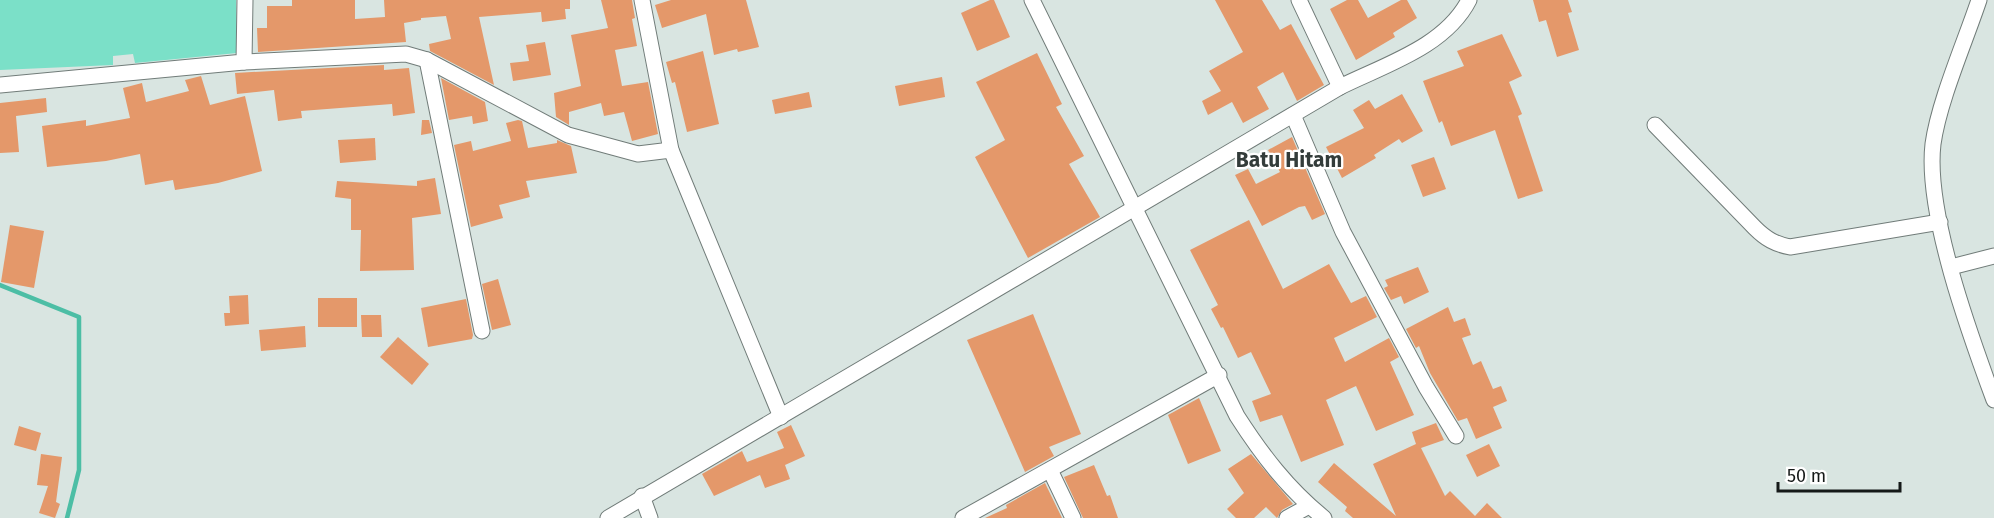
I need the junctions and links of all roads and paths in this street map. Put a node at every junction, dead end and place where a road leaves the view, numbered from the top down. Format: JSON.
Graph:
{"nodes":[{"id":1,"x":245,"y":0,"type":"edge"},
{"id":2,"x":642,"y":0,"type":"edge"},
{"id":3,"x":1032,"y":0,"type":"edge"},
{"id":4,"x":1299,"y":0,"type":"edge"},
{"id":5,"x":1469,"y":0,"type":"edge"},
{"id":6,"x":1979,"y":0,"type":"edge"},
{"id":7,"x":427,"y":60,"type":"junction"},
{"id":8,"x":244,"y":62,"type":"junction"},
{"id":9,"x":0,"y":85,"type":"edge"},
{"id":10,"x":1340,"y":87,"type":"junction"},
{"id":11,"x":1293,"y":115,"type":"junction"},
{"id":12,"x":1655,"y":125,"type":"dead end"},
{"id":13,"x":671,"y":150,"type":"junction"},
{"id":14,"x":1135,"y":209,"type":"junction"},
{"id":15,"x":1940,"y":222,"type":"junction"},
{"id":16,"x":1994,"y":256,"type":"edge"},
{"id":17,"x":1951,"y":267,"type":"junction"},
{"id":18,"x":482,"y":331,"type":"dead end"},
{"id":19,"x":1220,"y":375,"type":"junction"},
{"id":20,"x":1989,"y":375,"type":"edge"},
{"id":21,"x":1994,"y":400,"type":"edge"},
{"id":22,"x":781,"y":417,"type":"junction"},
{"id":23,"x":1456,"y":436,"type":"dead end"},
{"id":24,"x":1050,"y":470,"type":"junction"},
{"id":25,"x":642,"y":496,"type":"junction"},
{"id":26,"x":1309,"y":506,"type":"junction"},
{"id":27,"x":608,"y":518,"type":"edge"},
{"id":28,"x":650,"y":518,"type":"edge"},
{"id":29,"x":963,"y":518,"type":"edge"},
{"id":30,"x":1073,"y":518,"type":"edge"},
{"id":31,"x":1287,"y":518,"type":"edge"},
{"id":32,"x":1324,"y":518,"type":"edge"}],
"edges":[{"from":1,"to":8,"type":"street"},
{"from":2,"to":13,"type":"street"},
{"from":3,"to":14,"type":"street"},
{"from":4,"to":10,"type":"street"},
{"from":5,"to":10,"type":"street"},
{"from":6,"to":15,"type":"street"},
{"from":7,"to":8,"type":"street"},
{"from":7,"to":13,"type":"street"},
{"from":7,"to":18,"type":"street"},
{"from":8,"to":9,"type":"street"},
{"from":10,"to":11,"type":"street"},
{"from":11,"to":14,"type":"street"},
{"from":11,"to":23,"type":"street"},
{"from":12,"to":15,"type":"street"},
{"from":13,"to":22,"type":"street"},
{"from":14,"to":19,"type":"street"},
{"from":14,"to":22,"type":"street"},
{"from":15,"to":17,"type":"street"},
{"from":16,"to":17,"type":"street"},
{"from":17,"to":20,"type":"street"},
{"from":19,"to":24,"type":"street"},
{"from":19,"to":26,"type":"street"},
{"from":20,"to":21,"type":"street"},
{"from":22,"to":25,"type":"street"},
{"from":24,"to":29,"type":"street"},
{"from":24,"to":30,"type":"street"},
{"from":25,"to":27,"type":"street"},
{"from":25,"to":28,"type":"street"},
{"from":26,"to":31,"type":"street"},
{"from":26,"to":32,"type":"street"}]}
